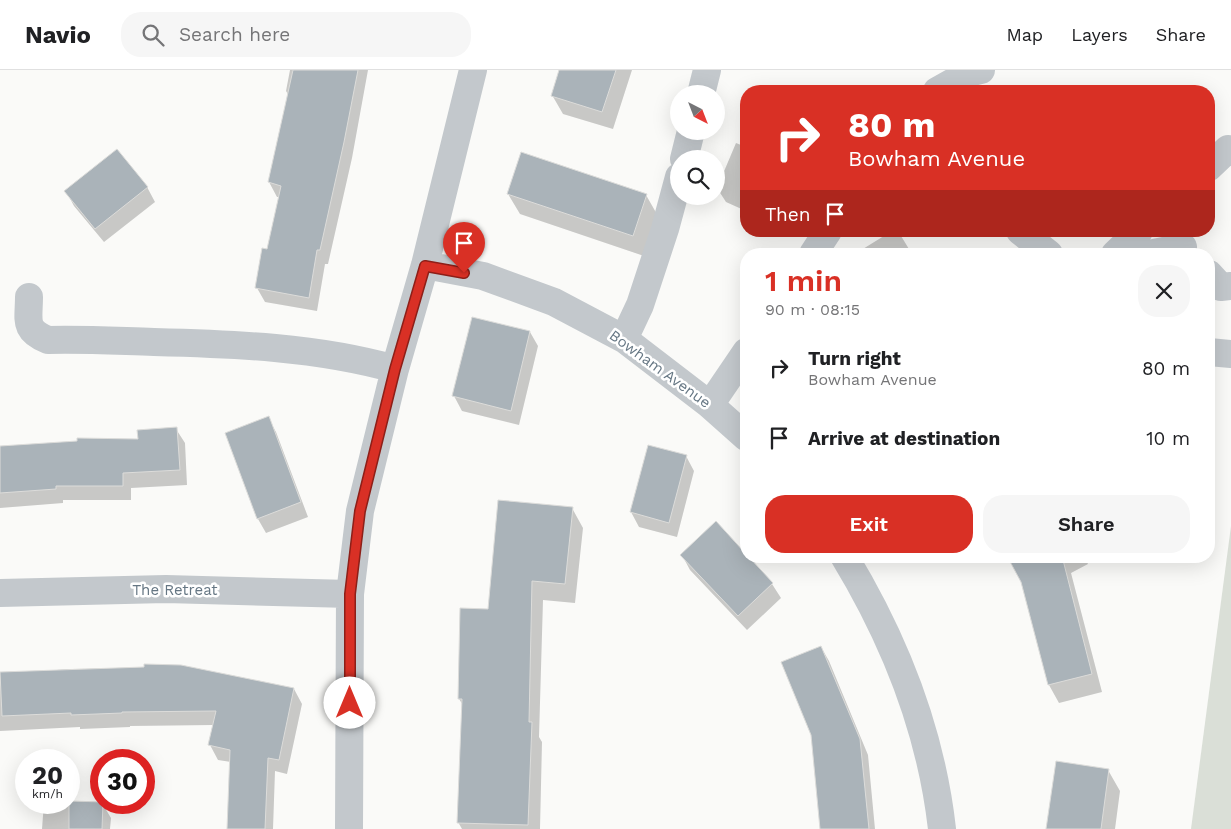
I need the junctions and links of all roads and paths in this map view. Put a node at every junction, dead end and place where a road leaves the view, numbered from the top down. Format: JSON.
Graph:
{"nodes":[{"id":1,"x":473,"y":70,"type":"edge"},
{"id":2,"x":707,"y":70,"type":"edge"},
{"id":3,"x":981,"y":70,"type":"edge"},
{"id":4,"x":703,"y":85,"type":"edge"},
{"id":5,"x":948,"y":85,"type":"edge"},
{"id":6,"x":1231,"y":152,"type":"edge"},
{"id":7,"x":1215,"y":161,"type":"edge"},
{"id":8,"x":671,"y":205,"type":"edge"},
{"id":9,"x":824,"y":237,"type":"edge"},
{"id":10,"x":1028,"y":237,"type":"edge"},
{"id":11,"x":1133,"y":237,"type":"edge"},
{"id":12,"x":1181,"y":244,"type":"edge"},
{"id":13,"x":817,"y":248,"type":"edge"},
{"id":14,"x":1041,"y":248,"type":"edge"},
{"id":15,"x":1121,"y":248,"type":"edge"},
{"id":16,"x":1168,"y":248,"type":"edge"},
{"id":17,"x":425,"y":266,"type":"junction"},
{"id":18,"x":1215,"y":280,"type":"edge"},
{"id":19,"x":1231,"y":286,"type":"edge"},
{"id":20,"x":29,"y":297,"type":"dead end"},
{"id":21,"x":624,"y":339,"type":"junction"},
{"id":22,"x":1215,"y":353,"type":"edge"},
{"id":23,"x":1231,"y":354,"type":"edge"},
{"id":24,"x":740,"y":361,"type":"edge"},
{"id":25,"x":395,"y":369,"type":"junction"},
{"id":26,"x":710,"y":405,"type":"junction"},
{"id":27,"x":740,"y":432,"type":"edge"},
{"id":28,"x":848,"y":563,"type":"edge"},
{"id":29,"x":0,"y":593,"type":"edge"},
{"id":30,"x":350,"y":594,"type":"junction"},
{"id":31,"x":349,"y":829,"type":"edge"},
{"id":32,"x":942,"y":829,"type":"edge"}],
"edges":[{"from":1,"to":17,"type":"street"},
{"from":2,"to":4,"type":"street"},
{"from":3,"to":5,"type":"street"},
{"from":6,"to":7,"type":"street"},
{"from":8,"to":21,"type":"street"},
{"from":9,"to":13,"type":"street"},
{"from":10,"to":14,"type":"street"},
{"from":11,"to":15,"type":"street"},
{"from":12,"to":16,"type":"street"},
{"from":17,"to":21,"type":"street","name":"Bowham Avenue"},
{"from":17,"to":25,"type":"street"},
{"from":18,"to":19,"type":"street"},
{"from":20,"to":25,"type":"street"},
{"from":21,"to":26,"type":"street","name":"Bowham Avenue"},
{"from":22,"to":23,"type":"street"},
{"from":24,"to":26,"type":"street"},
{"from":25,"to":30,"type":"street"},
{"from":26,"to":27,"type":"street","name":"Bowham Avenue"},
{"from":28,"to":32,"type":"street"},
{"from":29,"to":30,"type":"street","name":"The Retreat"},
{"from":30,"to":31,"type":"street"}]}
